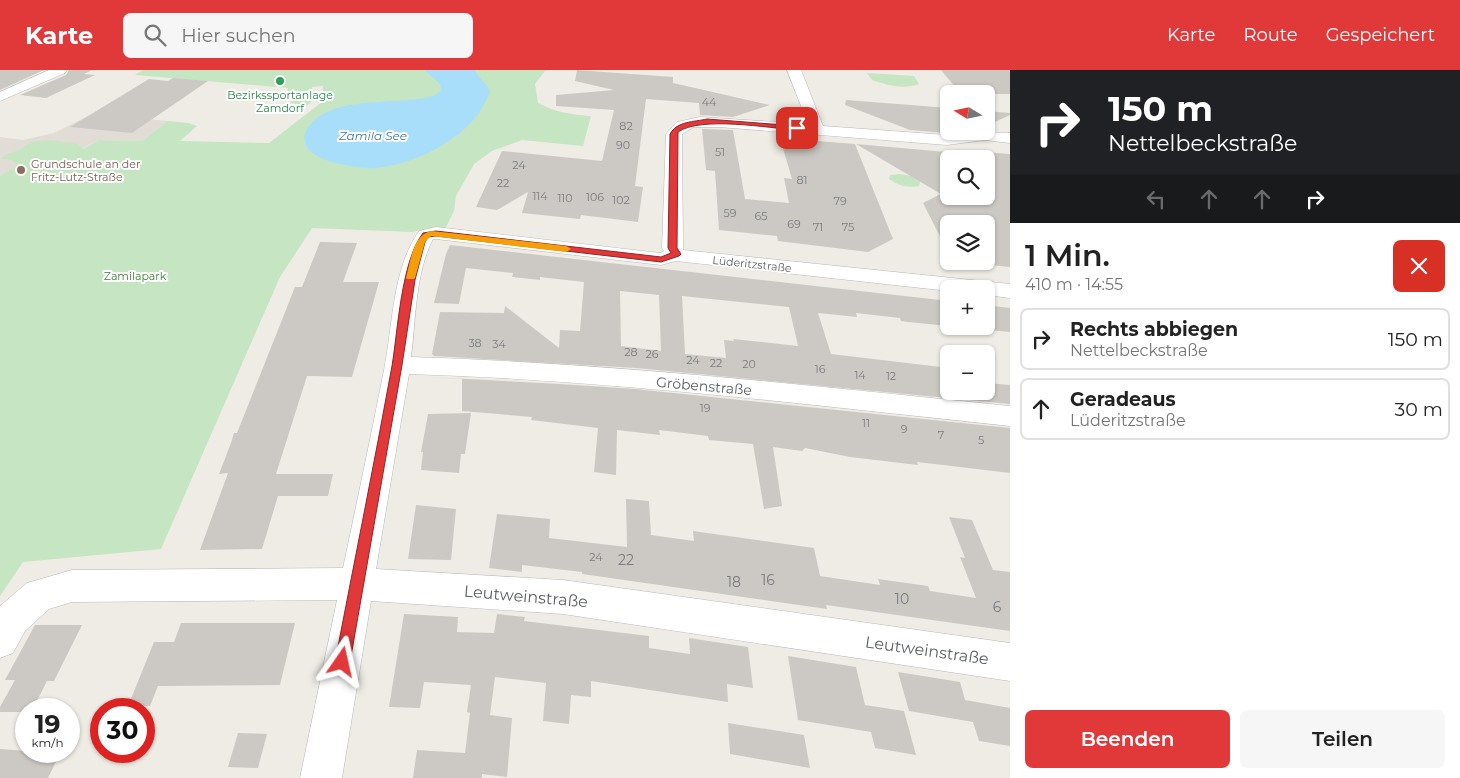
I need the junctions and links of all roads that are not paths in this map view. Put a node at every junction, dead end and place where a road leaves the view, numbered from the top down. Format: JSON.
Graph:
{"nodes":[{"id":1,"x":60,"y":70,"type":"edge"},
{"id":2,"x":794,"y":70,"type":"edge"},
{"id":3,"x":0,"y":97,"type":"edge"},
{"id":4,"x":817,"y":129,"type":"junction"},
{"id":5,"x":1010,"y":138,"type":"edge"},
{"id":6,"x":676,"y":254,"type":"junction"},
{"id":7,"x":1010,"y":291,"type":"edge"},
{"id":8,"x":397,"y":365,"type":"junction"},
{"id":9,"x":1010,"y":416,"type":"edge"},
{"id":10,"x":357,"y":584,"type":"junction"},
{"id":11,"x":0,"y":640,"type":"edge"},
{"id":12,"x":1010,"y":662,"type":"edge"},
{"id":13,"x":321,"y":778,"type":"edge"}],
"edges":[{"from":1,"to":3,"type":"street"},
{"from":2,"to":4,"type":"street"},
{"from":4,"to":5,"type":"street"},
{"from":4,"to":6,"type":"street"},
{"from":6,"to":7,"type":"street","name":"Lüderitzstraße"},
{"from":6,"to":8,"type":"street","name":"Lüderitzstraße"},
{"from":8,"to":9,"type":"street","name":"Gröbenstraße"},
{"from":8,"to":10,"type":"street"},
{"from":10,"to":11,"type":"street","name":"Leutweinstraße"},
{"from":10,"to":12,"type":"street","name":"Leutweinstraße"},
{"from":10,"to":13,"type":"street"}]}
